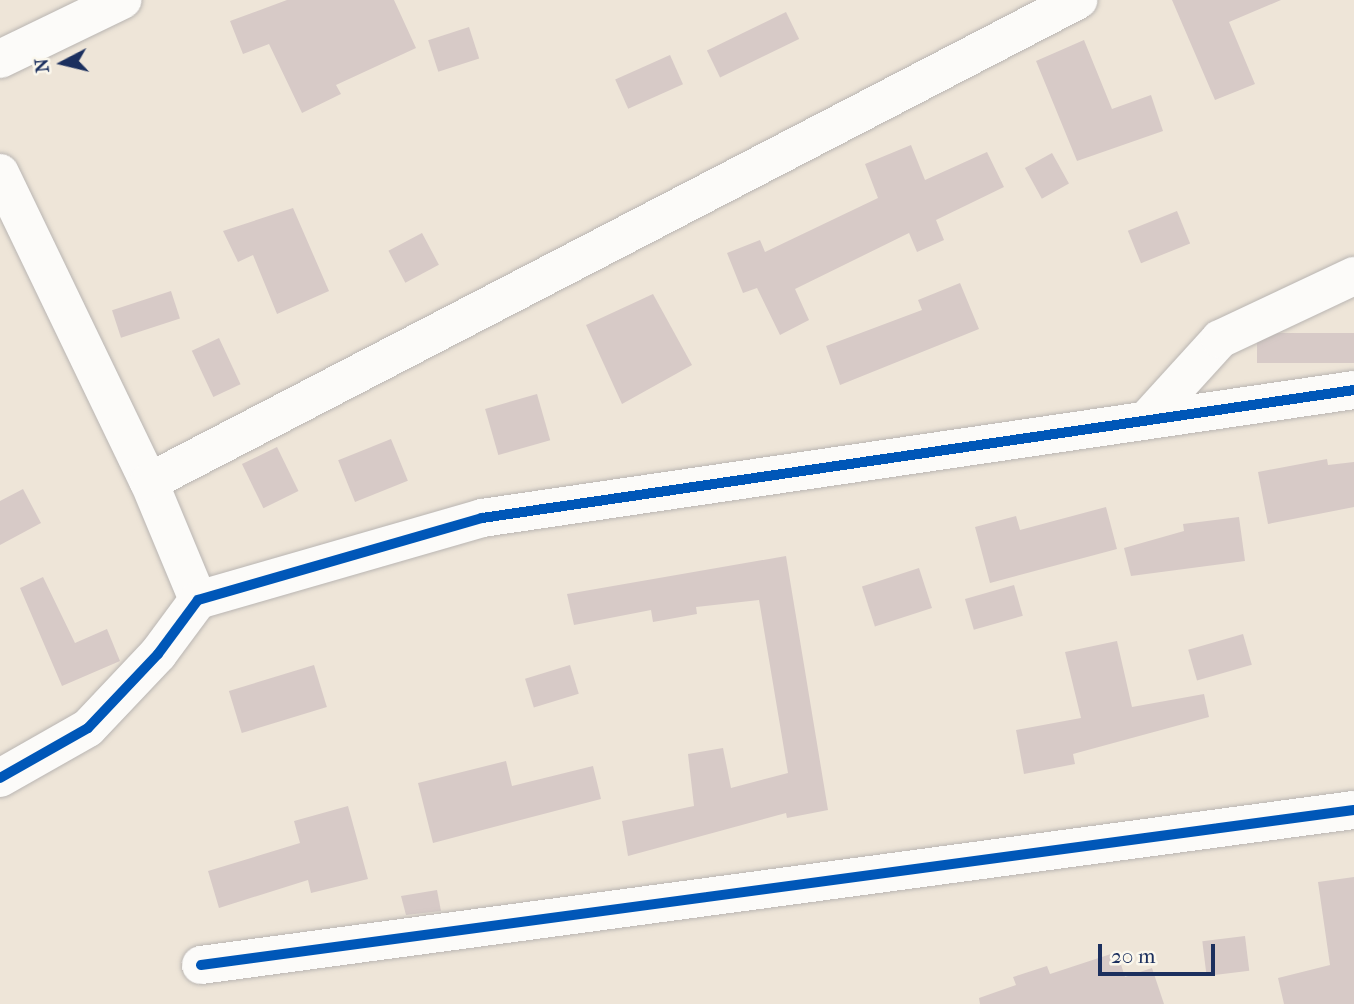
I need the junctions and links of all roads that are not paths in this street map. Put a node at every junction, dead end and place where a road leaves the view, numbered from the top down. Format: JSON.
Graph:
{"nodes":[{"id":1,"x":122,"y":0,"type":"edge"},
{"id":2,"x":1078,"y":0,"type":"edge"},
{"id":3,"x":0,"y":59,"type":"edge"},
{"id":4,"x":0,"y":173,"type":"edge"},
{"id":5,"x":1354,"y":276,"type":"edge"},
{"id":6,"x":1354,"y":390,"type":"edge"},
{"id":7,"x":1150,"y":416,"type":"junction"},
{"id":8,"x":149,"y":482,"type":"junction"},
{"id":9,"x":198,"y":600,"type":"junction"},
{"id":10,"x":0,"y":778,"type":"edge"},
{"id":11,"x":1354,"y":810,"type":"edge"},
{"id":12,"x":201,"y":965,"type":"dead end"}],
"edges":[{"from":1,"to":3,"type":"street"},
{"from":2,"to":8,"type":"street"},
{"from":4,"to":8,"type":"street"},
{"from":5,"to":7,"type":"street"},
{"from":6,"to":7,"type":"street"},
{"from":7,"to":9,"type":"street"},
{"from":8,"to":9,"type":"street"},
{"from":9,"to":10,"type":"street"},
{"from":11,"to":12,"type":"street"}]}
